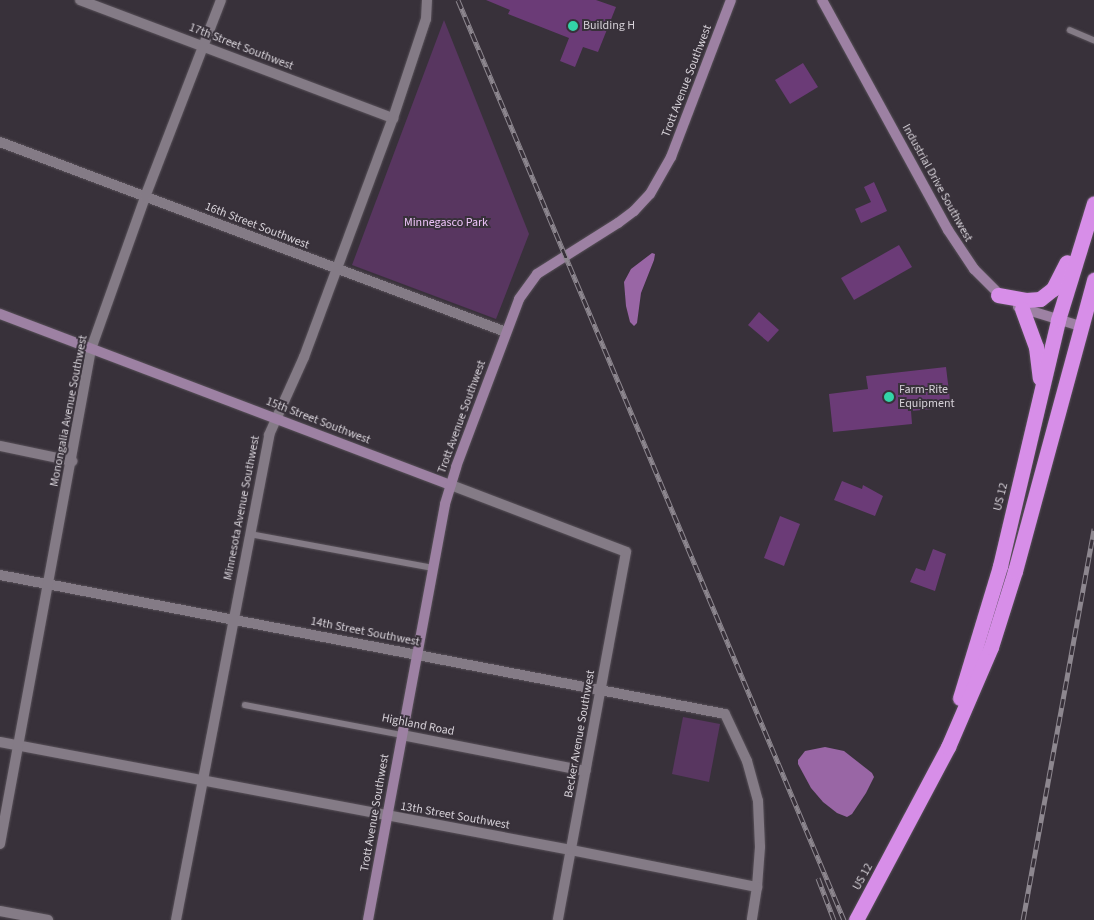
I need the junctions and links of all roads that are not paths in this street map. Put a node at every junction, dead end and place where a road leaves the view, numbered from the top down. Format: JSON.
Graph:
{"nodes":[{"id":1,"x":80,"y":0,"type":"edge"},
{"id":2,"x":221,"y":0,"type":"edge"},
{"id":3,"x":427,"y":0,"type":"edge"},
{"id":4,"x":731,"y":0,"type":"edge"},
{"id":5,"x":822,"y":0,"type":"edge"},
{"id":6,"x":1070,"y":30,"type":"dead end"},
{"id":7,"x":1094,"y":40,"type":"edge"},
{"id":8,"x":204,"y":47,"type":"junction"},
{"id":9,"x":393,"y":118,"type":"junction"},
{"id":10,"x":0,"y":142,"type":"edge"},
{"id":11,"x":145,"y":197,"type":"junction"},
{"id":12,"x":1093,"y":206,"type":"edge"},
{"id":13,"x":337,"y":269,"type":"junction"},
{"id":14,"x":1094,"y":280,"type":"edge"},
{"id":15,"x":998,"y":295,"type":"junction"},
{"id":16,"x":1022,"y":309,"type":"junction"},
{"id":17,"x":0,"y":314,"type":"edge"},
{"id":18,"x":1058,"y":320,"type":"junction"},
{"id":19,"x":1080,"y":326,"type":"junction"},
{"id":20,"x":506,"y":332,"type":"junction"},
{"id":21,"x":91,"y":348,"type":"junction"},
{"id":22,"x":276,"y":418,"type":"junction"},
{"id":23,"x":1034,"y":424,"type":"junction"},
{"id":24,"x":0,"y":446,"type":"edge"},
{"id":25,"x":72,"y":461,"type":"junction"},
{"id":26,"x":451,"y":484,"type":"junction"},
{"id":27,"x":250,"y":534,"type":"junction"},
{"id":28,"x":626,"y":552,"type":"joint"},
{"id":29,"x":433,"y":568,"type":"junction"},
{"id":30,"x":0,"y":575,"type":"edge"},
{"id":31,"x":49,"y":585,"type":"junction"},
{"id":32,"x":233,"y":620,"type":"junction"},
{"id":33,"x":416,"y":654,"type":"junction"},
{"id":34,"x":600,"y":690,"type":"junction"},
{"id":35,"x":245,"y":705,"type":"dead end"},
{"id":36,"x":402,"y":735,"type":"junction"},
{"id":37,"x":0,"y":742,"type":"edge"},
{"id":38,"x":18,"y":746,"type":"junction"},
{"id":39,"x":586,"y":771,"type":"junction"},
{"id":40,"x":202,"y":781,"type":"junction"},
{"id":41,"x":923,"y":795,"type":"junction"},
{"id":42,"x":387,"y":816,"type":"junction"},
{"id":43,"x":0,"y":844,"type":"edge"},
{"id":44,"x":571,"y":850,"type":"junction"},
{"id":45,"x":758,"y":888,"type":"junction"},
{"id":46,"x":0,"y":911,"type":"edge"},
{"id":47,"x":48,"y":920,"type":"edge"},
{"id":48,"x":176,"y":920,"type":"edge"},
{"id":49,"x":368,"y":920,"type":"edge"},
{"id":50,"x":558,"y":920,"type":"edge"},
{"id":51,"x":752,"y":920,"type":"edge"},
{"id":52,"x":856,"y":920,"type":"edge"}],
"edges":[{"from":1,"to":8,"type":"street","name":"17th Street Southwest"},
{"from":2,"to":8,"type":"street","name":"Monongalia Avenue Southwest"},
{"from":3,"to":9,"type":"street","name":"Minnesota Avenue Southwest"},
{"from":4,"to":20,"type":"street","name":"Trott Avenue Southwest"},
{"from":5,"to":15,"type":"street","name":"Industrial Drive Southwest"},
{"from":6,"to":7,"type":"lane"},
{"from":8,"to":9,"type":"street","name":"17th Street Southwest"},
{"from":8,"to":11,"type":"street","name":"Monongalia Avenue Southwest"},
{"from":9,"to":13,"type":"street","name":"Minnesota Avenue Southwest"},
{"from":10,"to":11,"type":"street","name":"16th Street Southwest"},
{"from":11,"to":13,"type":"street","name":"16th Street Southwest"},
{"from":11,"to":21,"type":"street","name":"Monongalia Avenue Southwest"},
{"from":12,"to":15,"type":"highway"},
{"from":12,"to":18,"type":"highway","name":"US 12","number":"US 12"},
{"from":13,"to":20,"type":"street","name":"16th Street Southwest"},
{"from":13,"to":22,"type":"street","name":"Minnesota Avenue Southwest"},
{"from":14,"to":19,"type":"highway","name":"US 12","number":"US 12"},
{"from":15,"to":16,"type":"street","name":"Industrial Drive Southwest"},
{"from":16,"to":18,"type":"street","name":"Industrial Drive Southwest"},
{"from":16,"to":23,"type":"highway"},
{"from":17,"to":21,"type":"street","name":"15th Street Southwest"},
{"from":18,"to":19,"type":"street","name":"Industrial Drive Southwest"},
{"from":18,"to":23,"type":"highway","name":"US 12","number":"US 12"},
{"from":19,"to":41,"type":"highway","name":"US 12","number":"US 12"},
{"from":20,"to":26,"type":"street","name":"Trott Avenue Southwest"},
{"from":21,"to":22,"type":"street","name":"15th Street Southwest"},
{"from":21,"to":25,"type":"street","name":"Monongalia Avenue Southwest"},
{"from":22,"to":26,"type":"street","name":"15th Street Southwest"},
{"from":22,"to":27,"type":"street","name":"Minnesota Avenue Southwest"},
{"from":23,"to":41,"type":"highway","name":"US 12","number":"US 12"},
{"from":24,"to":25,"type":"street"},
{"from":25,"to":31,"type":"street","name":"Monongalia Avenue Southwest"},
{"from":26,"to":28,"type":"street","name":"15th Street Southwest"},
{"from":26,"to":29,"type":"street","name":"Trott Avenue Southwest"},
{"from":27,"to":29,"type":"lane"},
{"from":27,"to":32,"type":"street","name":"Minnesota Avenue Southwest"},
{"from":28,"to":34,"type":"street","name":"Becker Avenue Southwest"},
{"from":29,"to":33,"type":"street","name":"Trott Avenue Southwest"},
{"from":30,"to":31,"type":"street","name":"14th Street Southwest"},
{"from":31,"to":32,"type":"street","name":"14th Street Southwest"},
{"from":31,"to":38,"type":"street","name":"Monongalia Avenue Southwest"},
{"from":32,"to":33,"type":"street","name":"14th Street Southwest"},
{"from":32,"to":40,"type":"street","name":"Minnesota Avenue Southwest"},
{"from":33,"to":34,"type":"street","name":"14th Street Southwest"},
{"from":33,"to":36,"type":"street","name":"Trott Avenue Southwest"},
{"from":34,"to":39,"type":"street","name":"Becker Avenue Southwest"},
{"from":34,"to":45,"type":"street","name":"14th Street Southwest"},
{"from":35,"to":36,"type":"lane","name":"Highland Road"},
{"from":36,"to":39,"type":"street","name":"Highland Road"},
{"from":36,"to":42,"type":"street","name":"Trott Avenue Southwest"},
{"from":37,"to":38,"type":"street","name":"13th Street Southwest"},
{"from":38,"to":40,"type":"street","name":"13th Street Southwest"},
{"from":38,"to":43,"type":"street","name":"Monongalia Avenue Southwest"},
{"from":39,"to":44,"type":"street","name":"Becker Avenue Southwest"},
{"from":40,"to":42,"type":"street","name":"13th Street Southwest"},
{"from":40,"to":48,"type":"street","name":"Minnesota Avenue Southwest"},
{"from":41,"to":52,"type":"highway","name":"US 12","number":"US 12"},
{"from":42,"to":44,"type":"street","name":"13th Street Southwest"},
{"from":42,"to":49,"type":"street","name":"Trott Avenue Southwest"},
{"from":44,"to":45,"type":"street","name":"13th Street Southwest"},
{"from":44,"to":50,"type":"street","name":"Becker Avenue Southwest"},
{"from":45,"to":51,"type":"street"},
{"from":46,"to":47,"type":"street"}]}
